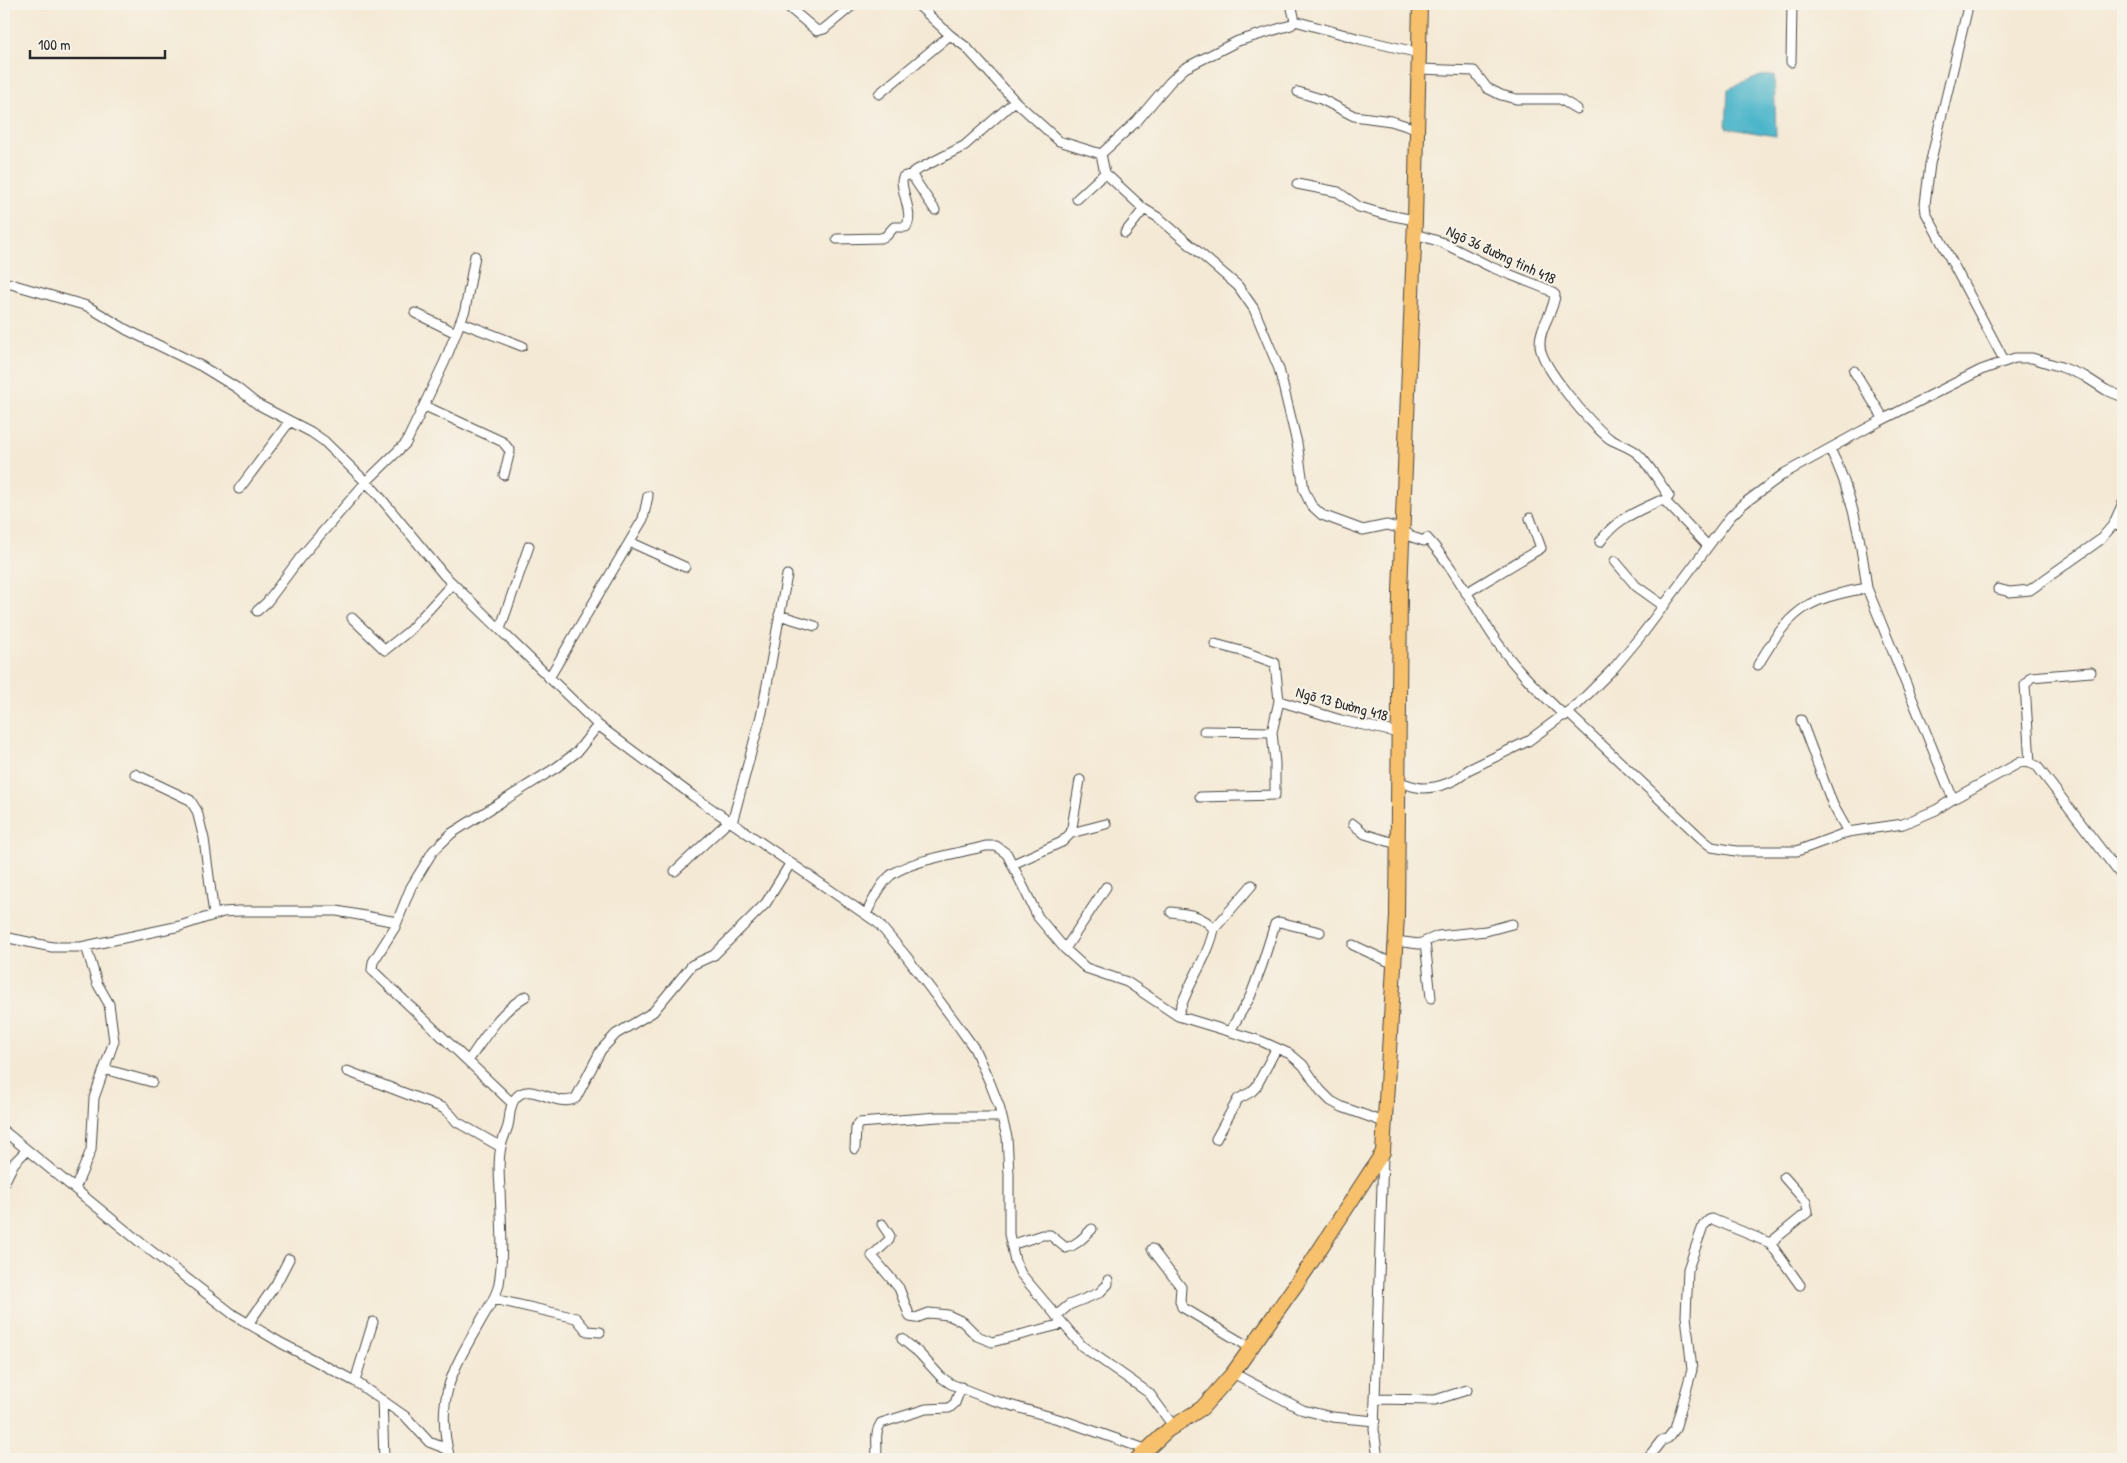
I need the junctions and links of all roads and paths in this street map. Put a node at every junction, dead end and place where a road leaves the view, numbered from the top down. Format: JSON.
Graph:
{"nodes":[{"id":1,"x":786,"y":4,"type":"edge"},
{"id":2,"x":854,"y":4,"type":"edge"},
{"id":3,"x":917,"y":4,"type":"edge"},
{"id":4,"x":1291,"y":4,"type":"edge"},
{"id":5,"x":1420,"y":4,"type":"edge"},
{"id":6,"x":1792,"y":4,"type":"edge"},
{"id":7,"x":1966,"y":4,"type":"edge"},
{"id":8,"x":1295,"y":21,"type":"junction"},
{"id":9,"x":950,"y":35,"type":"junction"},
{"id":10,"x":1419,"y":53,"type":"junction"},
{"id":11,"x":1791,"y":62,"type":"dead end"},
{"id":12,"x":1419,"y":69,"type":"junction"},
{"id":13,"x":1298,"y":92,"type":"dead end"},
{"id":14,"x":879,"y":94,"type":"dead end"},
{"id":15,"x":1015,"y":102,"type":"junction"},
{"id":16,"x":1577,"y":110,"type":"dead end"},
{"id":17,"x":1416,"y":129,"type":"junction"},
{"id":18,"x":1101,"y":154,"type":"junction"},
{"id":19,"x":1105,"y":173,"type":"junction"},
{"id":20,"x":912,"y":174,"type":"junction"},
{"id":21,"x":1297,"y":184,"type":"dead end"},
{"id":22,"x":1077,"y":199,"type":"dead end"},
{"id":23,"x":1144,"y":209,"type":"junction"},
{"id":24,"x":935,"y":210,"type":"dead end"},
{"id":25,"x":1415,"y":227,"type":"junction"},
{"id":26,"x":1125,"y":233,"type":"dead end"},
{"id":27,"x":837,"y":239,"type":"dead end"},
{"id":28,"x":475,"y":256,"type":"dead end"},
{"id":29,"x":4,"y":282,"type":"edge"},
{"id":30,"x":415,"y":313,"type":"dead end"},
{"id":31,"x":460,"y":322,"type":"junction"},
{"id":32,"x":456,"y":333,"type":"junction"},
{"id":33,"x":522,"y":346,"type":"dead end"},
{"id":34,"x":2004,"y":360,"type":"junction"},
{"id":35,"x":1854,"y":371,"type":"dead end"},
{"id":36,"x":2123,"y":397,"type":"edge"},
{"id":37,"x":425,"y":406,"type":"junction"},
{"id":38,"x":1884,"y":419,"type":"junction"},
{"id":39,"x":290,"y":421,"type":"junction"},
{"id":40,"x":1830,"y":449,"type":"junction"},
{"id":41,"x":504,"y":475,"type":"dead end"},
{"id":42,"x":366,"y":482,"type":"junction"},
{"id":43,"x":239,"y":489,"type":"dead end"},
{"id":44,"x":648,"y":496,"type":"dead end"},
{"id":45,"x":1665,"y":501,"type":"junction"},
{"id":46,"x":2123,"y":503,"type":"edge"},
{"id":47,"x":1530,"y":518,"type":"dead end"},
{"id":48,"x":2113,"y":525,"type":"junction"},
{"id":49,"x":2123,"y":526,"type":"edge"},
{"id":50,"x":1402,"y":529,"type":"junction"},
{"id":51,"x":630,"y":542,"type":"junction"},
{"id":52,"x":1600,"y":542,"type":"dead end"},
{"id":53,"x":1707,"y":545,"type":"junction"},
{"id":54,"x":529,"y":546,"type":"dead end"},
{"id":55,"x":1615,"y":562,"type":"dead end"},
{"id":56,"x":685,"y":568,"type":"dead end"},
{"id":57,"x":787,"y":575,"type":"dead end"},
{"id":58,"x":452,"y":584,"type":"junction"},
{"id":59,"x":1867,"y":588,"type":"junction"},
{"id":60,"x":1998,"y":589,"type":"dead end"},
{"id":61,"x":1466,"y":593,"type":"junction"},
{"id":62,"x":1664,"y":606,"type":"junction"},
{"id":63,"x":257,"y":611,"type":"dead end"},
{"id":64,"x":779,"y":615,"type":"junction"},
{"id":65,"x":352,"y":618,"type":"dead end"},
{"id":66,"x":815,"y":626,"type":"dead end"},
{"id":67,"x":500,"y":629,"type":"junction"},
{"id":68,"x":1215,"y":644,"type":"dead end"},
{"id":69,"x":1758,"y":665,"type":"dead end"},
{"id":70,"x":2091,"y":672,"type":"dead end"},
{"id":71,"x":549,"y":678,"type":"junction"},
{"id":72,"x":1278,"y":701,"type":"junction"},
{"id":73,"x":1566,"y":714,"type":"junction"},
{"id":74,"x":1801,"y":720,"type":"dead end"},
{"id":75,"x":598,"y":725,"type":"junction"},
{"id":76,"x":1204,"y":732,"type":"dead end"},
{"id":77,"x":1272,"y":732,"type":"junction"},
{"id":78,"x":1399,"y":733,"type":"junction"},
{"id":79,"x":2030,"y":763,"type":"junction"},
{"id":80,"x":135,"y":774,"type":"dead end"},
{"id":81,"x":1080,"y":780,"type":"dead end"},
{"id":82,"x":1399,"y":782,"type":"junction"},
{"id":83,"x":1200,"y":797,"type":"dead end"},
{"id":84,"x":1953,"y":799,"type":"junction"},
{"id":85,"x":730,"y":822,"type":"junction"},
{"id":86,"x":1106,"y":824,"type":"dead end"},
{"id":87,"x":1352,"y":824,"type":"dead end"},
{"id":88,"x":1848,"y":832,"type":"junction"},
{"id":89,"x":1071,"y":833,"type":"junction"},
{"id":90,"x":1397,"y":844,"type":"junction"},
{"id":91,"x":790,"y":864,"type":"junction"},
{"id":92,"x":1013,"y":864,"type":"junction"},
{"id":93,"x":675,"y":871,"type":"dead end"},
{"id":94,"x":2123,"y":878,"type":"edge"},
{"id":95,"x":1252,"y":884,"type":"dead end"},
{"id":96,"x":1106,"y":887,"type":"dead end"},
{"id":97,"x":1171,"y":912,"type":"dead end"},
{"id":98,"x":866,"y":914,"type":"junction"},
{"id":99,"x":214,"y":915,"type":"junction"},
{"id":100,"x":397,"y":922,"type":"junction"},
{"id":101,"x":1512,"y":924,"type":"dead end"},
{"id":102,"x":1214,"y":930,"type":"junction"},
{"id":103,"x":1320,"y":932,"type":"dead end"},
{"id":104,"x":4,"y":937,"type":"edge"},
{"id":105,"x":1395,"y":941,"type":"junction"},
{"id":106,"x":1425,"y":942,"type":"junction"},
{"id":107,"x":1353,"y":945,"type":"dead end"},
{"id":108,"x":86,"y":946,"type":"junction"},
{"id":109,"x":1065,"y":949,"type":"junction"},
{"id":110,"x":1394,"y":964,"type":"junction"},
{"id":111,"x":526,"y":996,"type":"dead end"},
{"id":112,"x":1431,"y":998,"type":"dead end"},
{"id":113,"x":1178,"y":1016,"type":"junction"},
{"id":114,"x":1230,"y":1031,"type":"junction"},
{"id":115,"x":1276,"y":1048,"type":"junction"},
{"id":116,"x":468,"y":1061,"type":"junction"},
{"id":117,"x":104,"y":1069,"type":"junction"},
{"id":118,"x":347,"y":1071,"type":"dead end"},
{"id":119,"x":152,"y":1082,"type":"dead end"},
{"id":120,"x":512,"y":1103,"type":"junction"},
{"id":121,"x":1001,"y":1117,"type":"junction"},
{"id":122,"x":1384,"y":1122,"type":"junction"},
{"id":123,"x":4,"y":1131,"type":"edge"},
{"id":124,"x":1216,"y":1139,"type":"dead end"},
{"id":125,"x":501,"y":1146,"type":"junction"},
{"id":126,"x":854,"y":1149,"type":"dead end"},
{"id":127,"x":27,"y":1150,"type":"junction"},
{"id":128,"x":1383,"y":1152,"type":"junction"},
{"id":129,"x":1784,"y":1177,"type":"dead end"},
{"id":130,"x":4,"y":1183,"type":"edge"},
{"id":131,"x":74,"y":1189,"type":"junction"},
{"id":132,"x":882,"y":1224,"type":"dead end"},
{"id":133,"x":1092,"y":1228,"type":"dead end"},
{"id":134,"x":1770,"y":1243,"type":"junction"},
{"id":135,"x":1011,"y":1245,"type":"junction"},
{"id":136,"x":1152,"y":1249,"type":"dead end"},
{"id":137,"x":289,"y":1259,"type":"dead end"},
{"id":138,"x":1108,"y":1280,"type":"dead end"},
{"id":139,"x":1800,"y":1285,"type":"dead end"},
{"id":140,"x":494,"y":1299,"type":"junction"},
{"id":141,"x":1056,"y":1316,"type":"junction"},
{"id":142,"x":373,"y":1322,"type":"dead end"},
{"id":143,"x":248,"y":1324,"type":"junction"},
{"id":144,"x":1062,"y":1324,"type":"junction"},
{"id":145,"x":600,"y":1332,"type":"dead end"},
{"id":146,"x":902,"y":1340,"type":"dead end"},
{"id":147,"x":1251,"y":1348,"type":"junction"},
{"id":148,"x":1233,"y":1373,"type":"junction"},
{"id":149,"x":355,"y":1381,"type":"junction"},
{"id":150,"x":961,"y":1387,"type":"junction"},
{"id":151,"x":1467,"y":1390,"type":"dead end"},
{"id":152,"x":1375,"y":1399,"type":"junction"},
{"id":153,"x":382,"y":1400,"type":"junction"},
{"id":154,"x":1375,"y":1421,"type":"junction"},
{"id":155,"x":1174,"y":1426,"type":"junction"},
{"id":156,"x":447,"y":1449,"type":"junction"},
{"id":157,"x":1142,"y":1454,"type":"edge"},
{"id":158,"x":384,"y":1459,"type":"edge"},
{"id":159,"x":450,"y":1459,"type":"edge"},
{"id":160,"x":876,"y":1459,"type":"edge"},
{"id":161,"x":1378,"y":1459,"type":"edge"},
{"id":162,"x":1647,"y":1459,"type":"edge"}],
"edges":[{"from":1,"to":2,"type":"street"},
{"from":3,"to":9,"type":"street"},
{"from":4,"to":8,"type":"street"},
{"from":5,"to":10,"type":"main road"},
{"from":6,"to":11,"type":"street"},
{"from":7,"to":34,"type":"street"},
{"from":8,"to":10,"type":"street"},
{"from":8,"to":18,"type":"street"},
{"from":9,"to":14,"type":"street"},
{"from":9,"to":15,"type":"street"},
{"from":10,"to":12,"type":"main road"},
{"from":12,"to":16,"type":"street"},
{"from":12,"to":17,"type":"main road"},
{"from":13,"to":17,"type":"street"},
{"from":15,"to":18,"type":"street"},
{"from":15,"to":20,"type":"street"},
{"from":17,"to":25,"type":"main road"},
{"from":18,"to":19,"type":"street"},
{"from":19,"to":22,"type":"street"},
{"from":19,"to":23,"type":"street"},
{"from":20,"to":24,"type":"street"},
{"from":20,"to":27,"type":"street"},
{"from":21,"to":25,"type":"street"},
{"from":23,"to":26,"type":"street"},
{"from":23,"to":50,"type":"street"},
{"from":25,"to":45,"type":"street","name":"Ngõ 36 đường tỉnh 418"},
{"from":25,"to":50,"type":"main road"},
{"from":28,"to":31,"type":"street"},
{"from":29,"to":39,"type":"street"},
{"from":30,"to":32,"type":"street"},
{"from":31,"to":32,"type":"street"},
{"from":31,"to":33,"type":"street"},
{"from":32,"to":37,"type":"street"},
{"from":34,"to":36,"type":"street"},
{"from":34,"to":38,"type":"street"},
{"from":35,"to":38,"type":"street"},
{"from":37,"to":41,"type":"street"},
{"from":37,"to":42,"type":"street"},
{"from":38,"to":40,"type":"street"},
{"from":39,"to":42,"type":"street"},
{"from":39,"to":43,"type":"street"},
{"from":40,"to":53,"type":"street"},
{"from":40,"to":59,"type":"street"},
{"from":42,"to":58,"type":"street"},
{"from":42,"to":63,"type":"street"},
{"from":44,"to":51,"type":"street"},
{"from":45,"to":52,"type":"street"},
{"from":45,"to":53,"type":"street"},
{"from":46,"to":48,"type":"street"},
{"from":47,"to":61,"type":"street"},
{"from":48,"to":49,"type":"street"},
{"from":48,"to":60,"type":"street"},
{"from":50,"to":61,"type":"street"},
{"from":50,"to":78,"type":"main road"},
{"from":51,"to":56,"type":"street"},
{"from":51,"to":71,"type":"street"},
{"from":53,"to":62,"type":"street"},
{"from":54,"to":67,"type":"street"},
{"from":55,"to":62,"type":"street"},
{"from":57,"to":64,"type":"street"},
{"from":58,"to":65,"type":"street"},
{"from":58,"to":67,"type":"street"},
{"from":59,"to":69,"type":"street"},
{"from":59,"to":84,"type":"street"},
{"from":61,"to":73,"type":"street"},
{"from":62,"to":73,"type":"street"},
{"from":64,"to":66,"type":"street"},
{"from":64,"to":85,"type":"street"},
{"from":67,"to":71,"type":"street"},
{"from":68,"to":72,"type":"street","name":"Ngõ 13 Đường 418"},
{"from":70,"to":79,"type":"street"},
{"from":71,"to":75,"type":"street"},
{"from":72,"to":77,"type":"street","name":"Ngõ 13 Đường 418"},
{"from":72,"to":78,"type":"street","name":"Ngõ 13 Đường 418"},
{"from":73,"to":82,"type":"street"},
{"from":73,"to":88,"type":"street"},
{"from":74,"to":88,"type":"street"},
{"from":75,"to":85,"type":"street"},
{"from":75,"to":100,"type":"street"},
{"from":76,"to":77,"type":"street"},
{"from":77,"to":83,"type":"street","name":"Ngõ 13 Đường 418"},
{"from":78,"to":82,"type":"main road"},
{"from":79,"to":84,"type":"street"},
{"from":79,"to":94,"type":"street"},
{"from":80,"to":99,"type":"street"},
{"from":81,"to":89,"type":"street"},
{"from":82,"to":90,"type":"main road"},
{"from":84,"to":88,"type":"street"},
{"from":85,"to":91,"type":"street"},
{"from":85,"to":93,"type":"street"},
{"from":86,"to":89,"type":"street"},
{"from":87,"to":90,"type":"street"},
{"from":89,"to":92,"type":"street"},
{"from":90,"to":105,"type":"main road"},
{"from":91,"to":98,"type":"street"},
{"from":91,"to":120,"type":"street"},
{"from":92,"to":98,"type":"street"},
{"from":92,"to":109,"type":"street"},
{"from":95,"to":102,"type":"street"},
{"from":96,"to":109,"type":"street"},
{"from":97,"to":102,"type":"street"},
{"from":98,"to":121,"type":"street"},
{"from":99,"to":100,"type":"street"},
{"from":99,"to":108,"type":"street"},
{"from":100,"to":116,"type":"street"},
{"from":101,"to":106,"type":"street"},
{"from":102,"to":113,"type":"street"},
{"from":103,"to":114,"type":"street"},
{"from":104,"to":108,"type":"street"},
{"from":105,"to":106,"type":"street"},
{"from":105,"to":110,"type":"main road"},
{"from":106,"to":112,"type":"street"},
{"from":107,"to":110,"type":"street"},
{"from":108,"to":117,"type":"street"},
{"from":109,"to":113,"type":"street"},
{"from":110,"to":122,"type":"main road"},
{"from":111,"to":116,"type":"street"},
{"from":113,"to":114,"type":"street"},
{"from":114,"to":115,"type":"street"},
{"from":115,"to":122,"type":"street"},
{"from":115,"to":124,"type":"street"},
{"from":116,"to":120,"type":"street"},
{"from":117,"to":119,"type":"street"},
{"from":117,"to":131,"type":"street"},
{"from":118,"to":125,"type":"street"},
{"from":120,"to":125,"type":"street"},
{"from":121,"to":126,"type":"street"},
{"from":121,"to":135,"type":"street"},
{"from":122,"to":128,"type":"main road"},
{"from":123,"to":127,"type":"street"},
{"from":125,"to":140,"type":"street"},
{"from":127,"to":130,"type":"street"},
{"from":127,"to":131,"type":"street"},
{"from":128,"to":147,"type":"main road"},
{"from":128,"to":152,"type":"street"},
{"from":129,"to":134,"type":"street"},
{"from":131,"to":143,"type":"street"},
{"from":132,"to":144,"type":"street"},
{"from":133,"to":135,"type":"street"},
{"from":134,"to":139,"type":"street"},
{"from":134,"to":162,"type":"street"},
{"from":135,"to":141,"type":"street"},
{"from":136,"to":147,"type":"street"},
{"from":137,"to":143,"type":"street"},
{"from":138,"to":141,"type":"street"},
{"from":140,"to":145,"type":"street"},
{"from":140,"to":156,"type":"street"},
{"from":141,"to":144,"type":"street"},
{"from":142,"to":149,"type":"street"},
{"from":143,"to":149,"type":"street"},
{"from":144,"to":155,"type":"street"},
{"from":146,"to":150,"type":"street"},
{"from":147,"to":148,"type":"main road"},
{"from":148,"to":154,"type":"street"},
{"from":148,"to":155,"type":"main road"},
{"from":149,"to":153,"type":"street"},
{"from":150,"to":157,"type":"street"},
{"from":150,"to":160,"type":"street"},
{"from":151,"to":152,"type":"street"},
{"from":152,"to":154,"type":"street"},
{"from":153,"to":156,"type":"street"},
{"from":153,"to":158,"type":"street"},
{"from":154,"to":161,"type":"street"},
{"from":155,"to":157,"type":"main road"},
{"from":156,"to":159,"type":"street"}]}
